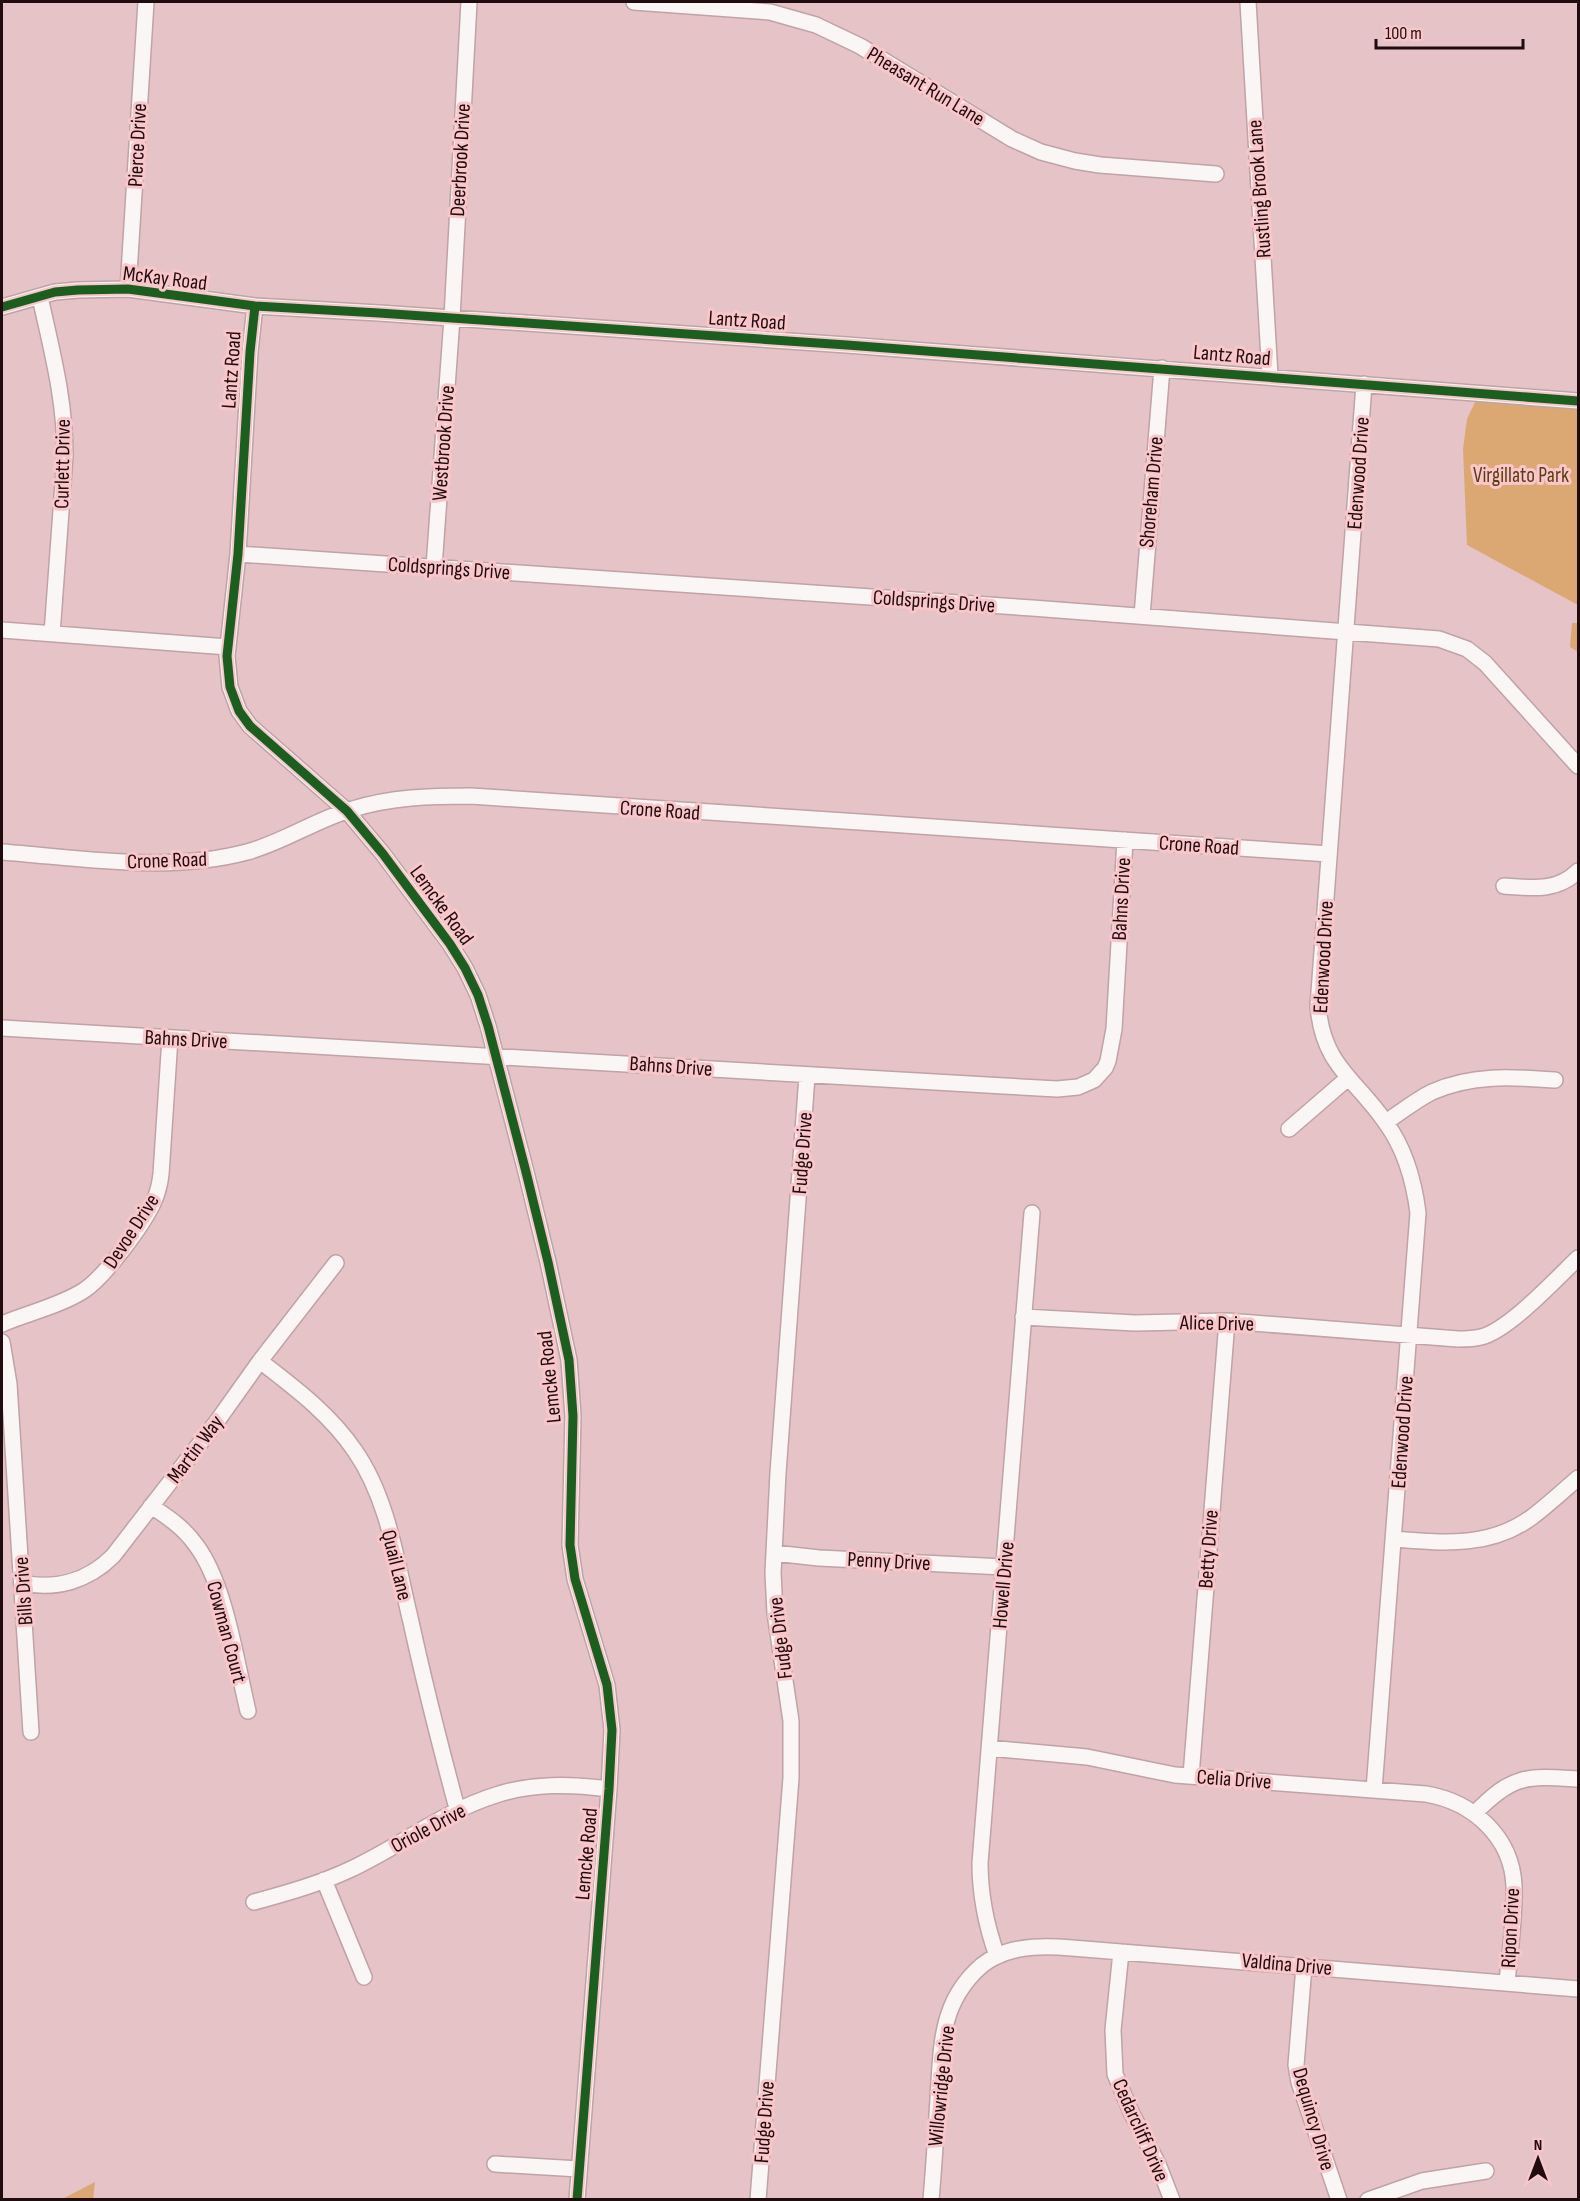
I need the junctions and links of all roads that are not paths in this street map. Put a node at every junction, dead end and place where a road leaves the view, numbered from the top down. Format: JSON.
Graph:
{"nodes":[{"id":1,"x":146,"y":2,"type":"edge"},
{"id":2,"x":469,"y":2,"type":"edge"},
{"id":3,"x":634,"y":2,"type":"edge"},
{"id":4,"x":1238,"y":2,"type":"edge"},
{"id":5,"x":1248,"y":2,"type":"edge"},
{"id":6,"x":1216,"y":174,"type":"dead end"},
{"id":7,"x":128,"y":289,"type":"junction"},
{"id":8,"x":40,"y":297,"type":"junction"},
{"id":9,"x":255,"y":306,"type":"junction"},
{"id":10,"x":2,"y":307,"type":"edge"},
{"id":11,"x":452,"y":318,"type":"junction"},
{"id":12,"x":1162,"y":368,"type":"junction"},
{"id":13,"x":1265,"y":376,"type":"junction"},
{"id":14,"x":1364,"y":384,"type":"junction"},
{"id":15,"x":1578,"y":401,"type":"edge"},
{"id":16,"x":238,"y":554,"type":"junction"},
{"id":17,"x":434,"y":567,"type":"junction"},
{"id":18,"x":1142,"y":616,"type":"junction"},
{"id":19,"x":2,"y":630,"type":"edge"},
{"id":20,"x":1346,"y":632,"type":"junction"},
{"id":21,"x":52,"y":634,"type":"junction"},
{"id":22,"x":228,"y":647,"type":"junction"},
{"id":23,"x":1578,"y":766,"type":"edge"},
{"id":24,"x":347,"y":811,"type":"junction"},
{"id":25,"x":1125,"y":840,"type":"junction"},
{"id":26,"x":2,"y":852,"type":"edge"},
{"id":27,"x":1329,"y":854,"type":"junction"},
{"id":28,"x":1578,"y":871,"type":"edge"},
{"id":29,"x":1504,"y":886,"type":"dead end"},
{"id":30,"x":2,"y":1028,"type":"edge"},
{"id":31,"x":170,"y":1038,"type":"junction"},
{"id":32,"x":496,"y":1056,"type":"junction"},
{"id":33,"x":807,"y":1076,"type":"junction"},
{"id":34,"x":1348,"y":1078,"type":"junction"},
{"id":35,"x":1555,"y":1080,"type":"dead end"},
{"id":36,"x":1386,"y":1122,"type":"junction"},
{"id":37,"x":1289,"y":1129,"type":"dead end"},
{"id":38,"x":1032,"y":1213,"type":"dead end"},
{"id":39,"x":1578,"y":1258,"type":"edge"},
{"id":40,"x":336,"y":1263,"type":"dead end"},
{"id":41,"x":1023,"y":1317,"type":"junction"},
{"id":42,"x":1227,"y":1321,"type":"junction"},
{"id":43,"x":2,"y":1324,"type":"edge"},
{"id":44,"x":1410,"y":1335,"type":"junction"},
{"id":45,"x":2,"y":1342,"type":"edge"},
{"id":46,"x":260,"y":1361,"type":"junction"},
{"id":47,"x":1578,"y":1478,"type":"edge"},
{"id":48,"x":151,"y":1506,"type":"junction"},
{"id":49,"x":1394,"y":1539,"type":"junction"},
{"id":50,"x":774,"y":1553,"type":"junction"},
{"id":51,"x":1004,"y":1567,"type":"junction"},
{"id":52,"x":22,"y":1583,"type":"junction"},
{"id":53,"x":248,"y":1711,"type":"dead end"},
{"id":54,"x":31,"y":1732,"type":"dead end"},
{"id":55,"x":989,"y":1748,"type":"junction"},
{"id":56,"x":1191,"y":1776,"type":"junction"},
{"id":57,"x":1578,"y":1779,"type":"edge"},
{"id":58,"x":609,"y":1789,"type":"junction"},
{"id":59,"x":1374,"y":1790,"type":"junction"},
{"id":60,"x":458,"y":1812,"type":"junction"},
{"id":61,"x":1475,"y":1813,"type":"junction"},
{"id":62,"x":324,"y":1880,"type":"junction"},
{"id":63,"x":254,"y":1902,"type":"dead end"},
{"id":64,"x":1121,"y":1952,"type":"junction"},
{"id":65,"x":997,"y":1956,"type":"junction"},
{"id":66,"x":1304,"y":1966,"type":"junction"},
{"id":67,"x":364,"y":1977,"type":"dead end"},
{"id":68,"x":1508,"y":1982,"type":"junction"},
{"id":69,"x":1578,"y":1989,"type":"edge"},
{"id":70,"x":495,"y":2164,"type":"dead end"},
{"id":71,"x":579,"y":2169,"type":"junction"},
{"id":72,"x":1486,"y":2172,"type":"dead end"},
{"id":73,"x":577,"y":2199,"type":"edge"},
{"id":74,"x":758,"y":2199,"type":"edge"},
{"id":75,"x":931,"y":2199,"type":"edge"},
{"id":76,"x":1172,"y":2199,"type":"edge"},
{"id":77,"x":1339,"y":2199,"type":"edge"},
{"id":78,"x":1368,"y":2199,"type":"edge"}],
"edges":[{"from":1,"to":7,"type":"street","name":"Pierce Drive"},
{"from":2,"to":11,"type":"street","name":"Deerbrook Drive"},
{"from":3,"to":6,"type":"street","name":"Pheasant Run Lane"},
{"from":4,"to":13,"type":"street","name":"Rustling Brook Lane"},
{"from":5,"to":13,"type":"street","name":"Rustling Brook Lane"},
{"from":7,"to":8,"type":"street","name":"McKay Road"},
{"from":7,"to":9,"type":"street","name":"McKay Road"},
{"from":8,"to":10,"type":"street","name":"McKay Road"},
{"from":8,"to":21,"type":"street","name":"Curlett Drive"},
{"from":9,"to":11,"type":"street","name":"Lantz Road"},
{"from":9,"to":16,"type":"street","name":"Lantz Road"},
{"from":11,"to":12,"type":"street","name":"Lantz Road"},
{"from":11,"to":17,"type":"street","name":"Westbrook Drive"},
{"from":12,"to":13,"type":"street","name":"Lantz Road"},
{"from":12,"to":18,"type":"street","name":"Shoreham Drive"},
{"from":13,"to":14,"type":"street","name":"Lantz Road"},
{"from":14,"to":15,"type":"street","name":"Lantz Road"},
{"from":14,"to":20,"type":"street","name":"Edenwood Drive"},
{"from":16,"to":17,"type":"street","name":"Coldsprings Drive"},
{"from":16,"to":22,"type":"street","name":"Lantz Road"},
{"from":17,"to":18,"type":"street","name":"Coldsprings Drive"},
{"from":18,"to":20,"type":"street","name":"Coldsprings Drive"},
{"from":19,"to":21,"type":"street"},
{"from":20,"to":23,"type":"street","name":"Coldsprings Drive"},
{"from":20,"to":27,"type":"street","name":"Edenwood Drive"},
{"from":21,"to":22,"type":"street"},
{"from":22,"to":24,"type":"street","name":"Lemcke Road"},
{"from":24,"to":25,"type":"street","name":"Crone Road"},
{"from":24,"to":26,"type":"street","name":"Crone Road"},
{"from":24,"to":32,"type":"street","name":"Lemcke Road"},
{"from":25,"to":27,"type":"street","name":"Crone Road"},
{"from":25,"to":33,"type":"street","name":"Bahns Drive"},
{"from":27,"to":34,"type":"street","name":"Edenwood Drive"},
{"from":28,"to":29,"type":"street"},
{"from":30,"to":31,"type":"street","name":"Bahns Drive"},
{"from":31,"to":32,"type":"street","name":"Bahns Drive"},
{"from":31,"to":43,"type":"street","name":"Devoe Drive"},
{"from":32,"to":33,"type":"street","name":"Bahns Drive"},
{"from":32,"to":58,"type":"street","name":"Lemcke Road"},
{"from":33,"to":50,"type":"street","name":"Fudge Drive"},
{"from":34,"to":36,"type":"street","name":"Edenwood Drive"},
{"from":34,"to":37,"type":"street"},
{"from":35,"to":36,"type":"street"},
{"from":36,"to":44,"type":"street","name":"Edenwood Drive"},
{"from":38,"to":41,"type":"street","name":"Howell Drive"},
{"from":39,"to":44,"type":"street","name":"Alice Drive"},
{"from":40,"to":46,"type":"street","name":"Martin Way"},
{"from":41,"to":42,"type":"street","name":"Alice Drive"},
{"from":41,"to":51,"type":"street","name":"Howell Drive"},
{"from":42,"to":44,"type":"street","name":"Alice Drive"},
{"from":42,"to":56,"type":"street","name":"Betty Drive"},
{"from":44,"to":49,"type":"street","name":"Edenwood Drive"},
{"from":45,"to":52,"type":"street","name":"Bills Drive"},
{"from":46,"to":48,"type":"street","name":"Martin Way"},
{"from":46,"to":60,"type":"street","name":"Quail Lane"},
{"from":47,"to":49,"type":"street"},
{"from":48,"to":52,"type":"street","name":"Martin Way"},
{"from":48,"to":53,"type":"street","name":"Cowman Court"},
{"from":49,"to":59,"type":"street","name":"Edenwood Drive"},
{"from":50,"to":51,"type":"street","name":"Penny Drive"},
{"from":50,"to":74,"type":"street","name":"Fudge Drive"},
{"from":51,"to":55,"type":"street","name":"Howell Drive"},
{"from":52,"to":54,"type":"street","name":"Bills Drive"},
{"from":55,"to":56,"type":"street","name":"Celia Drive"},
{"from":55,"to":65,"type":"street","name":"Howell Drive"},
{"from":56,"to":59,"type":"street","name":"Celia Drive"},
{"from":57,"to":61,"type":"street"},
{"from":58,"to":60,"type":"street","name":"Oriole Drive"},
{"from":58,"to":71,"type":"street","name":"Lemcke Road"},
{"from":59,"to":61,"type":"street","name":"Celia Drive"},
{"from":60,"to":62,"type":"street","name":"Oriole Drive"},
{"from":61,"to":68,"type":"street","name":"Ripon Drive"},
{"from":62,"to":63,"type":"street","name":"Oriole Drive"},
{"from":62,"to":67,"type":"street"},
{"from":64,"to":65,"type":"street","name":"Valdina Drive"},
{"from":64,"to":66,"type":"street","name":"Valdina Drive"},
{"from":64,"to":76,"type":"street","name":"Cedarcliff Drive"},
{"from":65,"to":75,"type":"street","name":"Willowridge Drive"},
{"from":66,"to":68,"type":"street","name":"Valdina Drive"},
{"from":66,"to":77,"type":"street","name":"Dequincy Drive"},
{"from":68,"to":69,"type":"street","name":"Valdina Drive"},
{"from":70,"to":71,"type":"street"},
{"from":71,"to":73,"type":"street","name":"Lemcke Road"},
{"from":72,"to":78,"type":"street"}]}
